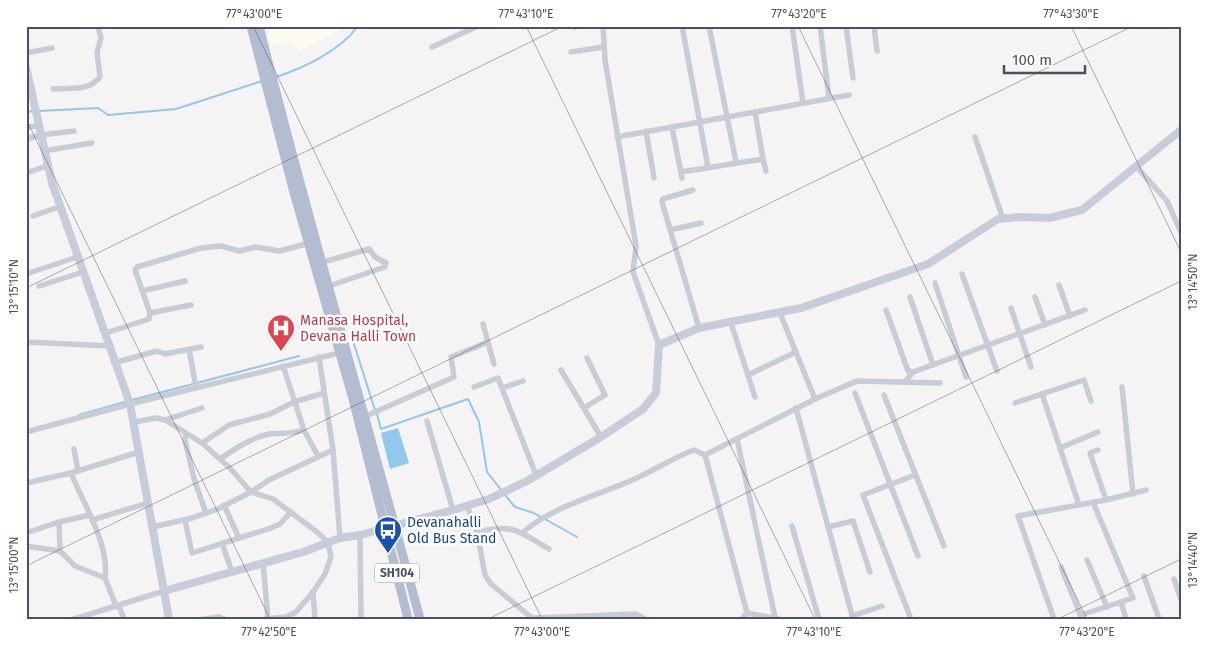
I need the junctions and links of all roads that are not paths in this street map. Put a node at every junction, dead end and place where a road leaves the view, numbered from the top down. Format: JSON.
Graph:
{"nodes":[{"id":1,"x":98,"y":26,"type":"edge"},
{"id":2,"x":252,"y":26,"type":"edge"},
{"id":3,"x":259,"y":26,"type":"edge"},
{"id":4,"x":478,"y":26,"type":"edge"},
{"id":5,"x":603,"y":26,"type":"edge"},
{"id":6,"x":682,"y":26,"type":"edge"},
{"id":7,"x":709,"y":26,"type":"edge"},
{"id":8,"x":792,"y":26,"type":"edge"},
{"id":9,"x":820,"y":26,"type":"edge"},
{"id":10,"x":846,"y":26,"type":"edge"},
{"id":11,"x":874,"y":26,"type":"edge"},
{"id":12,"x":604,"y":46,"type":"junction"},
{"id":13,"x":432,"y":47,"type":"dead end"},
{"id":14,"x":52,"y":48,"type":"dead end"},
{"id":15,"x":877,"y":51,"type":"dead end"},
{"id":16,"x":571,"y":52,"type":"dead end"},
{"id":17,"x":26,"y":53,"type":"edge"},
{"id":18,"x":26,"y":67,"type":"edge"},
{"id":19,"x":267,"y":72,"type":"junction"},
{"id":20,"x":854,"y":78,"type":"dead end"},
{"id":21,"x":54,"y":89,"type":"dead end"},
{"id":22,"x":271,"y":89,"type":"junction"},
{"id":23,"x":849,"y":95,"type":"dead end"},
{"id":24,"x":829,"y":98,"type":"junction"},
{"id":25,"x":803,"y":103,"type":"junction"},
{"id":26,"x":755,"y":112,"type":"junction"},
{"id":27,"x":728,"y":117,"type":"junction"},
{"id":28,"x":700,"y":122,"type":"junction"},
{"id":29,"x":39,"y":126,"type":"junction"},
{"id":30,"x":26,"y":127,"type":"edge"},
{"id":31,"x":672,"y":127,"type":"junction"},
{"id":32,"x":1181,"y":130,"type":"edge"},
{"id":33,"x":74,"y":132,"type":"dead end"},
{"id":34,"x":646,"y":132,"type":"junction"},
{"id":35,"x":41,"y":135,"type":"junction"},
{"id":36,"x":618,"y":137,"type":"junction"},
{"id":37,"x":975,"y":137,"type":"dead end"},
{"id":38,"x":26,"y":139,"type":"edge"},
{"id":39,"x":92,"y":143,"type":"dead end"},
{"id":40,"x":44,"y":151,"type":"junction"},
{"id":41,"x":763,"y":159,"type":"junction"},
{"id":42,"x":736,"y":162,"type":"junction"},
{"id":43,"x":48,"y":166,"type":"junction"},
{"id":44,"x":1136,"y":166,"type":"junction"},
{"id":45,"x":708,"y":168,"type":"junction"},
{"id":46,"x":766,"y":171,"type":"dead end"},
{"id":47,"x":26,"y":173,"type":"edge"},
{"id":48,"x":654,"y":178,"type":"dead end"},
{"id":49,"x":693,"y":190,"type":"dead end"},
{"id":50,"x":60,"y":207,"type":"junction"},
{"id":51,"x":33,"y":216,"type":"dead end"},
{"id":52,"x":1003,"y":219,"type":"junction"},
{"id":53,"x":701,"y":223,"type":"dead end"},
{"id":54,"x":670,"y":230,"type":"junction"},
{"id":55,"x":1181,"y":232,"type":"edge"},
{"id":56,"x":310,"y":243,"type":"junction"},
{"id":57,"x":77,"y":256,"type":"junction"},
{"id":58,"x":323,"y":262,"type":"junction"},
{"id":59,"x":83,"y":272,"type":"junction"},
{"id":60,"x":26,"y":274,"type":"edge"},
{"id":61,"x":962,"y":274,"type":"dead end"},
{"id":62,"x":185,"y":281,"type":"dead end"},
{"id":63,"x":935,"y":283,"type":"dead end"},
{"id":64,"x":1059,"y":285,"type":"dead end"},
{"id":65,"x":39,"y":286,"type":"dead end"},
{"id":66,"x":330,"y":286,"type":"junction"},
{"id":67,"x":142,"y":291,"type":"junction"},
{"id":68,"x":910,"y":297,"type":"dead end"},
{"id":69,"x":1035,"y":297,"type":"dead end"},
{"id":70,"x":191,"y":305,"type":"dead end"},
{"id":71,"x":1011,"y":308,"type":"dead end"},
{"id":72,"x":886,"y":310,"type":"dead end"},
{"id":73,"x":1085,"y":310,"type":"dead end"},
{"id":74,"x":150,"y":313,"type":"junction"},
{"id":75,"x":780,"y":313,"type":"junction"},
{"id":76,"x":1070,"y":316,"type":"junction"},
{"id":77,"x":731,"y":323,"type":"junction"},
{"id":78,"x":483,"y":324,"type":"dead end"},
{"id":79,"x":1045,"y":325,"type":"junction"},
{"id":80,"x":699,"y":328,"type":"junction"},
{"id":81,"x":106,"y":333,"type":"junction"},
{"id":82,"x":1020,"y":334,"type":"junction"},
{"id":83,"x":26,"y":342,"type":"edge"},
{"id":84,"x":488,"y":342,"type":"junction"},
{"id":85,"x":659,"y":345,"type":"junction"},
{"id":86,"x":987,"y":345,"type":"junction"},
{"id":87,"x":111,"y":346,"type":"junction"},
{"id":88,"x":201,"y":346,"type":"dead end"},
{"id":89,"x":189,"y":349,"type":"junction"},
{"id":90,"x":343,"y":352,"type":"junction"},
{"id":91,"x":796,"y":352,"type":"junction"},
{"id":92,"x":959,"y":356,"type":"junction"},
{"id":93,"x":319,"y":357,"type":"junction"},
{"id":94,"x":587,"y":358,"type":"dead end"},
{"id":95,"x":117,"y":362,"type":"junction"},
{"id":96,"x":494,"y":364,"type":"dead end"},
{"id":97,"x":933,"y":365,"type":"junction"},
{"id":98,"x":283,"y":366,"type":"junction"},
{"id":99,"x":1031,"y":367,"type":"dead end"},
{"id":100,"x":561,"y":370,"type":"dead end"},
{"id":101,"x":997,"y":371,"type":"dead end"},
{"id":102,"x":913,"y":372,"type":"junction"},
{"id":103,"x":748,"y":375,"type":"junction"},
{"id":104,"x":966,"y":377,"type":"dead end"},
{"id":105,"x":523,"y":381,"type":"dead end"},
{"id":106,"x":905,"y":382,"type":"junction"},
{"id":107,"x":940,"y":383,"type":"dead end"},
{"id":108,"x":474,"y":387,"type":"dead end"},
{"id":109,"x":1122,"y":387,"type":"dead end"},
{"id":110,"x":196,"y":388,"type":"junction"},
{"id":111,"x":502,"y":388,"type":"junction"},
{"id":112,"x":324,"y":393,"type":"junction"},
{"id":113,"x":855,"y":393,"type":"dead end"},
{"id":114,"x":1042,"y":394,"type":"junction"},
{"id":115,"x":884,"y":395,"type":"dead end"},
{"id":116,"x":756,"y":398,"type":"dead end"},
{"id":117,"x":814,"y":399,"type":"junction"},
{"id":118,"x":1091,"y":401,"type":"dead end"},
{"id":119,"x":129,"y":402,"type":"junction"},
{"id":120,"x":294,"y":402,"type":"junction"},
{"id":121,"x":1015,"y":403,"type":"dead end"},
{"id":122,"x":202,"y":408,"type":"dead end"},
{"id":123,"x":584,"y":408,"type":"junction"},
{"id":124,"x":796,"y":408,"type":"junction"},
{"id":125,"x":364,"y":417,"type":"junction"},
{"id":126,"x":166,"y":420,"type":"junction"},
{"id":127,"x":426,"y":420,"type":"dead end"},
{"id":128,"x":134,"y":422,"type":"junction"},
{"id":129,"x":304,"y":430,"type":"junction"},
{"id":130,"x":26,"y":432,"type":"edge"},
{"id":131,"x":1098,"y":432,"type":"dead end"},
{"id":132,"x":186,"y":433,"type":"junction"},
{"id":133,"x":602,"y":437,"type":"junction"},
{"id":134,"x":737,"y":438,"type":"junction"},
{"id":135,"x":202,"y":443,"type":"junction"},
{"id":136,"x":1060,"y":448,"type":"junction"},
{"id":137,"x":74,"y":449,"type":"dead end"},
{"id":138,"x":332,"y":450,"type":"junction"},
{"id":139,"x":1098,"y":450,"type":"dead end"},
{"id":140,"x":139,"y":452,"type":"junction"},
{"id":141,"x":705,"y":455,"type":"junction"},
{"id":142,"x":318,"y":456,"type":"junction"},
{"id":143,"x":220,"y":459,"type":"junction"},
{"id":144,"x":78,"y":471,"type":"junction"},
{"id":145,"x":71,"y":473,"type":"junction"},
{"id":146,"x":536,"y":475,"type":"junction"},
{"id":147,"x":915,"y":475,"type":"junction"},
{"id":148,"x":26,"y":483,"type":"edge"},
{"id":149,"x":890,"y":484,"type":"junction"},
{"id":150,"x":1146,"y":490,"type":"dead end"},
{"id":151,"x":250,"y":492,"type":"junction"},
{"id":152,"x":1133,"y":494,"type":"junction"},
{"id":153,"x":1106,"y":500,"type":"junction"},
{"id":154,"x":1093,"y":502,"type":"junction"},
{"id":155,"x":148,"y":504,"type":"junction"},
{"id":156,"x":224,"y":505,"type":"junction"},
{"id":157,"x":1079,"y":505,"type":"junction"},
{"id":158,"x":467,"y":506,"type":"junction"},
{"id":159,"x":453,"y":510,"type":"junction"},
{"id":160,"x":290,"y":512,"type":"junction"},
{"id":161,"x":206,"y":514,"type":"junction"},
{"id":162,"x":91,"y":517,"type":"junction"},
{"id":163,"x":185,"y":520,"type":"junction"},
{"id":164,"x":58,"y":522,"type":"junction"},
{"id":165,"x":792,"y":526,"type":"dead end"},
{"id":166,"x":390,"y":527,"type":"junction"},
{"id":167,"x":828,"y":527,"type":"junction"},
{"id":168,"x":153,"y":528,"type":"junction"},
{"id":169,"x":476,"y":532,"type":"junction"},
{"id":170,"x":26,"y":533,"type":"edge"},
{"id":171,"x":522,"y":534,"type":"junction"},
{"id":172,"x":360,"y":535,"type":"junction"},
{"id":173,"x":239,"y":538,"type":"junction"},
{"id":174,"x":340,"y":538,"type":"junction"},
{"id":175,"x":328,"y":542,"type":"junction"},
{"id":176,"x":222,"y":543,"type":"junction"},
{"id":177,"x":26,"y":546,"type":"edge"},
{"id":178,"x":944,"y":546,"type":"dead end"},
{"id":179,"x":548,"y":549,"type":"dead end"},
{"id":180,"x":60,"y":551,"type":"junction"},
{"id":181,"x":918,"y":556,"type":"dead end"},
{"id":182,"x":1087,"y":560,"type":"dead end"},
{"id":183,"x":263,"y":563,"type":"junction"},
{"id":184,"x":1061,"y":567,"type":"dead end"},
{"id":185,"x":232,"y":572,"type":"junction"},
{"id":186,"x":870,"y":572,"type":"dead end"},
{"id":187,"x":1144,"y":576,"type":"dead end"},
{"id":188,"x":106,"y":578,"type":"junction"},
{"id":189,"x":1174,"y":579,"type":"dead end"},
{"id":190,"x":164,"y":591,"type":"junction"},
{"id":191,"x":313,"y":592,"type":"junction"},
{"id":192,"x":1181,"y":600,"type":"edge"},
{"id":193,"x":1121,"y":602,"type":"junction"},
{"id":194,"x":118,"y":606,"type":"junction"},
{"id":195,"x":882,"y":606,"type":"dead end"},
{"id":196,"x":1107,"y":607,"type":"junction"},
{"id":197,"x":747,"y":613,"type":"junction"},
{"id":198,"x":636,"y":616,"type":"edge"},
{"id":199,"x":586,"y":617,"type":"edge"},
{"id":200,"x":612,"y":617,"type":"edge"},
{"id":201,"x":760,"y":617,"type":"edge"},
{"id":202,"x":852,"y":617,"type":"edge"},
{"id":203,"x":1082,"y":617,"type":"edge"},
{"id":204,"x":532,"y":618,"type":"edge"},
{"id":205,"x":777,"y":618,"type":"edge"},
{"id":206,"x":74,"y":619,"type":"edge"},
{"id":207,"x":124,"y":619,"type":"edge"},
{"id":208,"x":169,"y":619,"type":"edge"},
{"id":209,"x":204,"y":619,"type":"edge"},
{"id":210,"x":224,"y":619,"type":"edge"},
{"id":211,"x":267,"y":619,"type":"edge"},
{"id":212,"x":315,"y":619,"type":"edge"},
{"id":213,"x":361,"y":619,"type":"edge"},
{"id":214,"x":408,"y":619,"type":"edge"},
{"id":215,"x":420,"y":619,"type":"edge"},
{"id":216,"x":645,"y":619,"type":"edge"},
{"id":217,"x":742,"y":619,"type":"edge"},
{"id":218,"x":819,"y":619,"type":"edge"},
{"id":219,"x":910,"y":619,"type":"edge"},
{"id":220,"x":1054,"y":619,"type":"edge"},
{"id":221,"x":1126,"y":619,"type":"edge"},
{"id":222,"x":1159,"y":619,"type":"edge"}],
"edges":[{"from":1,"to":21,"type":"street"},
{"from":2,"to":19,"type":"main road","number":"SH104"},
{"from":3,"to":19,"type":"main road","number":"SH104"},
{"from":4,"to":13,"type":"street"},
{"from":5,"to":12,"type":"street"},
{"from":6,"to":28,"type":"street"},
{"from":7,"to":27,"type":"street"},
{"from":8,"to":25,"type":"street"},
{"from":9,"to":24,"type":"street"},
{"from":10,"to":20,"type":"street"},
{"from":11,"to":15,"type":"street"},
{"from":12,"to":16,"type":"street"},
{"from":12,"to":36,"type":"street"},
{"from":14,"to":17,"type":"street"},
{"from":18,"to":29,"type":"street"},
{"from":19,"to":22,"type":"main road","number":"SH104"},
{"from":22,"to":56,"type":"main road","number":"SH104"},
{"from":22,"to":58,"type":"main road","number":"SH104"},
{"from":23,"to":24,"type":"street"},
{"from":24,"to":25,"type":"street"},
{"from":25,"to":26,"type":"street"},
{"from":26,"to":27,"type":"street"},
{"from":26,"to":41,"type":"street"},
{"from":27,"to":28,"type":"street"},
{"from":27,"to":42,"type":"street"},
{"from":28,"to":31,"type":"street"},
{"from":28,"to":45,"type":"street"},
{"from":29,"to":30,"type":"street"},
{"from":29,"to":35,"type":"street"},
{"from":31,"to":34,"type":"street"},
{"from":31,"to":45,"type":"street"},
{"from":32,"to":44,"type":"street"},
{"from":33,"to":35,"type":"street"},
{"from":34,"to":36,"type":"street"},
{"from":34,"to":48,"type":"street"},
{"from":35,"to":38,"type":"street"},
{"from":35,"to":40,"type":"street"},
{"from":36,"to":85,"type":"street"},
{"from":37,"to":52,"type":"street"},
{"from":39,"to":40,"type":"street"},
{"from":40,"to":43,"type":"street"},
{"from":41,"to":42,"type":"street"},
{"from":41,"to":46,"type":"street"},
{"from":42,"to":45,"type":"street"},
{"from":43,"to":47,"type":"street"},
{"from":43,"to":50,"type":"street"},
{"from":44,"to":52,"type":"street"},
{"from":44,"to":55,"type":"street"},
{"from":49,"to":54,"type":"street"},
{"from":50,"to":51,"type":"street"},
{"from":50,"to":57,"type":"street"},
{"from":52,"to":75,"type":"street"},
{"from":53,"to":54,"type":"street"},
{"from":54,"to":80,"type":"street"},
{"from":56,"to":67,"type":"street"},
{"from":56,"to":90,"type":"main road","number":"SH104"},
{"from":57,"to":59,"type":"street"},
{"from":57,"to":60,"type":"street"},
{"from":58,"to":66,"type":"main road","number":"SH104"},
{"from":58,"to":66,"type":"street"},
{"from":59,"to":65,"type":"street"},
{"from":59,"to":81,"type":"street"},
{"from":61,"to":86,"type":"street"},
{"from":62,"to":67,"type":"street"},
{"from":63,"to":92,"type":"street"},
{"from":64,"to":76,"type":"street"},
{"from":66,"to":90,"type":"main road","number":"SH104"},
{"from":67,"to":74,"type":"street"},
{"from":68,"to":97,"type":"street"},
{"from":69,"to":79,"type":"street"},
{"from":70,"to":74,"type":"street"},
{"from":71,"to":82,"type":"street"},
{"from":72,"to":102,"type":"street"},
{"from":73,"to":76,"type":"street"},
{"from":74,"to":81,"type":"street"},
{"from":75,"to":77,"type":"street"},
{"from":75,"to":91,"type":"street"},
{"from":76,"to":79,"type":"street"},
{"from":77,"to":80,"type":"street"},
{"from":77,"to":103,"type":"street"},
{"from":78,"to":84,"type":"street"},
{"from":79,"to":82,"type":"street"},
{"from":80,"to":85,"type":"street"},
{"from":81,"to":87,"type":"street"},
{"from":82,"to":86,"type":"street"},
{"from":82,"to":99,"type":"street"},
{"from":83,"to":87,"type":"street"},
{"from":84,"to":96,"type":"street"},
{"from":84,"to":125,"type":"street"},
{"from":85,"to":133,"type":"street"},
{"from":86,"to":92,"type":"street"},
{"from":86,"to":101,"type":"street"},
{"from":87,"to":95,"type":"street"},
{"from":88,"to":89,"type":"street"},
{"from":89,"to":95,"type":"street"},
{"from":89,"to":110,"type":"street"},
{"from":90,"to":93,"type":"street"},
{"from":90,"to":125,"type":"main road","number":"SH104"},
{"from":90,"to":166,"type":"main road","number":"SH104"},
{"from":91,"to":103,"type":"street"},
{"from":91,"to":117,"type":"street"},
{"from":92,"to":97,"type":"street"},
{"from":92,"to":104,"type":"street"},
{"from":93,"to":98,"type":"street"},
{"from":93,"to":112,"type":"street"},
{"from":94,"to":123,"type":"street"},
{"from":95,"to":119,"type":"street"},
{"from":97,"to":102,"type":"street"},
{"from":98,"to":110,"type":"street"},
{"from":98,"to":120,"type":"street"},
{"from":100,"to":123,"type":"street"},
{"from":102,"to":106,"type":"street"},
{"from":103,"to":116,"type":"street"},
{"from":105,"to":111,"type":"street"},
{"from":106,"to":107,"type":"street"},
{"from":106,"to":117,"type":"street"},
{"from":108,"to":111,"type":"street"},
{"from":109,"to":152,"type":"street"},
{"from":110,"to":119,"type":"street"},
{"from":111,"to":146,"type":"street"},
{"from":112,"to":120,"type":"street"},
{"from":112,"to":138,"type":"street"},
{"from":113,"to":149,"type":"street"},
{"from":114,"to":118,"type":"street"},
{"from":114,"to":121,"type":"street"},
{"from":114,"to":136,"type":"street"},
{"from":115,"to":147,"type":"street"},
{"from":117,"to":124,"type":"street"},
{"from":119,"to":128,"type":"street"},
{"from":119,"to":130,"type":"street"},
{"from":120,"to":129,"type":"street"},
{"from":120,"to":135,"type":"street"},
{"from":122,"to":126,"type":"street"},
{"from":123,"to":133,"type":"street"},
{"from":124,"to":134,"type":"street"},
{"from":124,"to":167,"type":"street"},
{"from":125,"to":166,"type":"main road","number":"SH104"},
{"from":126,"to":128,"type":"street"},
{"from":126,"to":132,"type":"street"},
{"from":127,"to":159,"type":"street"},
{"from":128,"to":140,"type":"street"},
{"from":129,"to":142,"type":"street"},
{"from":129,"to":143,"type":"street"},
{"from":131,"to":136,"type":"street"},
{"from":132,"to":135,"type":"street"},
{"from":132,"to":161,"type":"street"},
{"from":133,"to":146,"type":"street"},
{"from":134,"to":141,"type":"street"},
{"from":134,"to":205,"type":"street"},
{"from":135,"to":143,"type":"street"},
{"from":136,"to":157,"type":"street"},
{"from":137,"to":144,"type":"street"},
{"from":138,"to":142,"type":"street"},
{"from":138,"to":174,"type":"street"},
{"from":139,"to":153,"type":"street"},
{"from":140,"to":144,"type":"street"},
{"from":140,"to":155,"type":"street"},
{"from":141,"to":171,"type":"street"},
{"from":141,"to":197,"type":"street"},
{"from":142,"to":151,"type":"street"},
{"from":143,"to":151,"type":"street"},
{"from":144,"to":145,"type":"street"},
{"from":145,"to":148,"type":"street"},
{"from":145,"to":162,"type":"street"},
{"from":146,"to":158,"type":"street"},
{"from":147,"to":149,"type":"street"},
{"from":147,"to":178,"type":"street"},
{"from":149,"to":181,"type":"street"},
{"from":149,"to":219,"type":"street"},
{"from":150,"to":152,"type":"street"},
{"from":151,"to":156,"type":"street"},
{"from":151,"to":160,"type":"street"},
{"from":152,"to":153,"type":"street"},
{"from":153,"to":154,"type":"street"},
{"from":154,"to":157,"type":"street"},
{"from":154,"to":193,"type":"street"},
{"from":155,"to":162,"type":"street"},
{"from":155,"to":168,"type":"street"},
{"from":156,"to":161,"type":"street"},
{"from":156,"to":173,"type":"street"},
{"from":157,"to":220,"type":"street"},
{"from":158,"to":159,"type":"street"},
{"from":158,"to":169,"type":"street"},
{"from":159,"to":166,"type":"street"},
{"from":160,"to":173,"type":"street"},
{"from":160,"to":175,"type":"street"},
{"from":161,"to":163,"type":"street"},
{"from":162,"to":164,"type":"street"},
{"from":162,"to":188,"type":"street"},
{"from":163,"to":168,"type":"street"},
{"from":163,"to":176,"type":"street"},
{"from":164,"to":170,"type":"street"},
{"from":164,"to":180,"type":"street"},
{"from":165,"to":218,"type":"street"},
{"from":166,"to":172,"type":"street"},
{"from":166,"to":214,"type":"main road","number":"SH104"},
{"from":166,"to":215,"type":"main road","number":"SH104"},
{"from":167,"to":186,"type":"street"},
{"from":167,"to":202,"type":"street"},
{"from":168,"to":190,"type":"street"},
{"from":169,"to":171,"type":"street"},
{"from":169,"to":204,"type":"street"},
{"from":171,"to":179,"type":"street"},
{"from":172,"to":174,"type":"street"},
{"from":172,"to":213,"type":"street"},
{"from":173,"to":176,"type":"street"},
{"from":174,"to":175,"type":"street"},
{"from":175,"to":183,"type":"street"},
{"from":175,"to":191,"type":"street"},
{"from":176,"to":185,"type":"street"},
{"from":177,"to":180,"type":"street"},
{"from":180,"to":188,"type":"street"},
{"from":182,"to":196,"type":"street"},
{"from":183,"to":185,"type":"street"},
{"from":183,"to":211,"type":"street"},
{"from":184,"to":203,"type":"street"},
{"from":185,"to":190,"type":"street"},
{"from":187,"to":222,"type":"street"},
{"from":188,"to":194,"type":"street"},
{"from":189,"to":192,"type":"street"},
{"from":190,"to":194,"type":"street"},
{"from":190,"to":208,"type":"street"},
{"from":191,"to":211,"type":"street"},
{"from":191,"to":212,"type":"street"},
{"from":193,"to":196,"type":"street"},
{"from":193,"to":221,"type":"street"},
{"from":194,"to":206,"type":"street"},
{"from":194,"to":207,"type":"street"},
{"from":195,"to":202,"type":"street"},
{"from":196,"to":203,"type":"street"},
{"from":197,"to":201,"type":"street"},
{"from":197,"to":217,"type":"street"},
{"from":198,"to":200,"type":"street"},
{"from":198,"to":216,"type":"street"},
{"from":199,"to":200,"type":"street"},
{"from":199,"to":204,"type":"street"},
{"from":201,"to":205,"type":"street"},
{"from":209,"to":210,"type":"street"}]}
